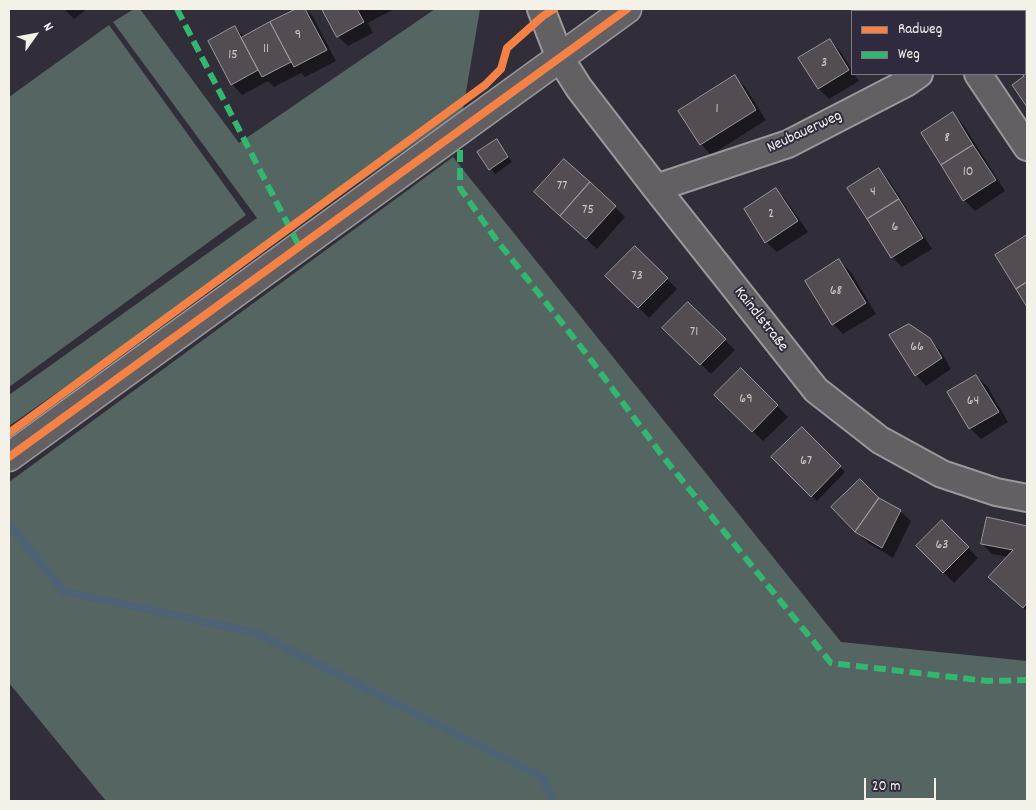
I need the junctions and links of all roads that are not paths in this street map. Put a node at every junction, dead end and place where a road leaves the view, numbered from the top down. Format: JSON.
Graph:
{"nodes":[{"id":1,"x":541,"y":9,"type":"edge"},
{"id":2,"x":627,"y":9,"type":"edge"},
{"id":3,"x":560,"y":58,"type":"junction"},
{"id":4,"x":918,"y":75,"type":"edge"},
{"id":5,"x":979,"y":75,"type":"edge"},
{"id":6,"x":1027,"y":147,"type":"edge"},
{"id":7,"x":656,"y":188,"type":"junction"},
{"id":8,"x":9,"y":457,"type":"edge"},
{"id":9,"x":1027,"y":498,"type":"edge"}],
"edges":[{"from":1,"to":3,"type":"street","name":"Kaindlstraße"},
{"from":2,"to":3,"type":"street"},
{"from":3,"to":7,"type":"street","name":"Kaindlstraße"},
{"from":3,"to":8,"type":"street"},
{"from":4,"to":7,"type":"street","name":"Neubauerweg"},
{"from":5,"to":6,"type":"street"},
{"from":7,"to":9,"type":"street","name":"Kaindlstraße"}]}
